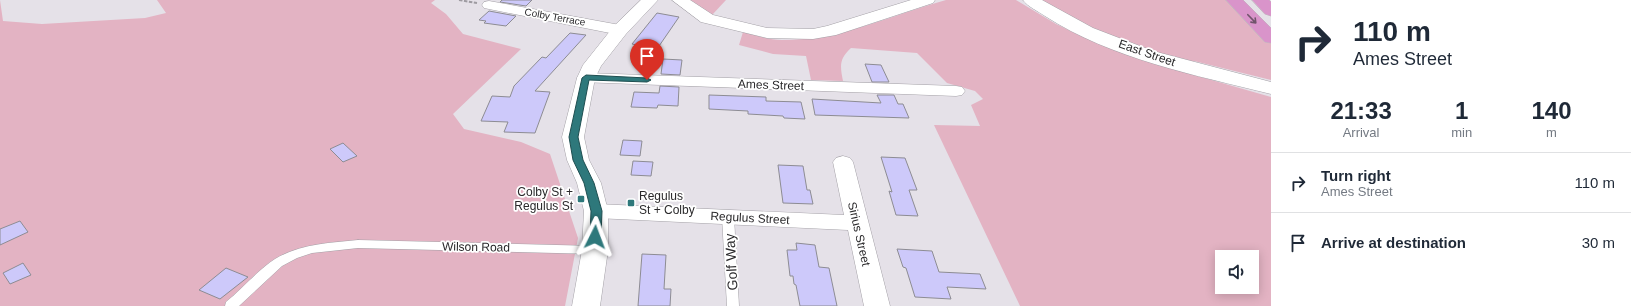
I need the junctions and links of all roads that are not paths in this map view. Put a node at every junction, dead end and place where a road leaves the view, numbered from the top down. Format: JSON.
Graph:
{"nodes":[{"id":1,"x":650,"y":0,"type":"edge"},
{"id":2,"x":680,"y":0,"type":"edge"},
{"id":3,"x":927,"y":0,"type":"edge"},
{"id":4,"x":1031,"y":0,"type":"edge"},
{"id":5,"x":1234,"y":0,"type":"edge"},
{"id":6,"x":1260,"y":0,"type":"edge"},
{"id":7,"x":492,"y":2,"type":"edge"},
{"id":8,"x":1271,"y":11,"type":"edge"},
{"id":9,"x":620,"y":30,"type":"junction"},
{"id":10,"x":1271,"y":38,"type":"edge"},
{"id":11,"x":586,"y":78,"type":"junction"},
{"id":12,"x":1271,"y":88,"type":"edge"},
{"id":13,"x":956,"y":92,"type":"dead end"},
{"id":14,"x":843,"y":162,"type":"dead end"},
{"id":15,"x":596,"y":211,"type":"junction"},
{"id":16,"x":728,"y":217,"type":"junction"},
{"id":17,"x":856,"y":223,"type":"junction"},
{"id":18,"x":595,"y":250,"type":"junction"},
{"id":19,"x":232,"y":306,"type":"edge"},
{"id":20,"x":586,"y":306,"type":"edge"},
{"id":21,"x":733,"y":306,"type":"edge"},
{"id":22,"x":876,"y":306,"type":"edge"}],
"edges":[{"from":1,"to":9,"type":"street"},
{"from":2,"to":3,"type":"street"},
{"from":4,"to":12,"type":"street","name":"East Street"},
{"from":5,"to":10,"type":"highway","one_way":true},
{"from":6,"to":8,"type":"highway"},
{"from":7,"to":9,"type":"street","name":"Colby Terrace"},
{"from":9,"to":11,"type":"street"},
{"from":11,"to":13,"type":"street","name":"Ames Street"},
{"from":11,"to":15,"type":"street"},
{"from":14,"to":17,"type":"street","name":"Sirius Street"},
{"from":15,"to":16,"type":"street","name":"Regulus Street"},
{"from":15,"to":18,"type":"street"},
{"from":16,"to":17,"type":"street","name":"Regulus Street"},
{"from":16,"to":21,"type":"lane","name":"Golf Way"},
{"from":17,"to":22,"type":"street","name":"Sirius Street"},
{"from":18,"to":19,"type":"lane","name":"Wilson Road"},
{"from":18,"to":20,"type":"street"}]}
